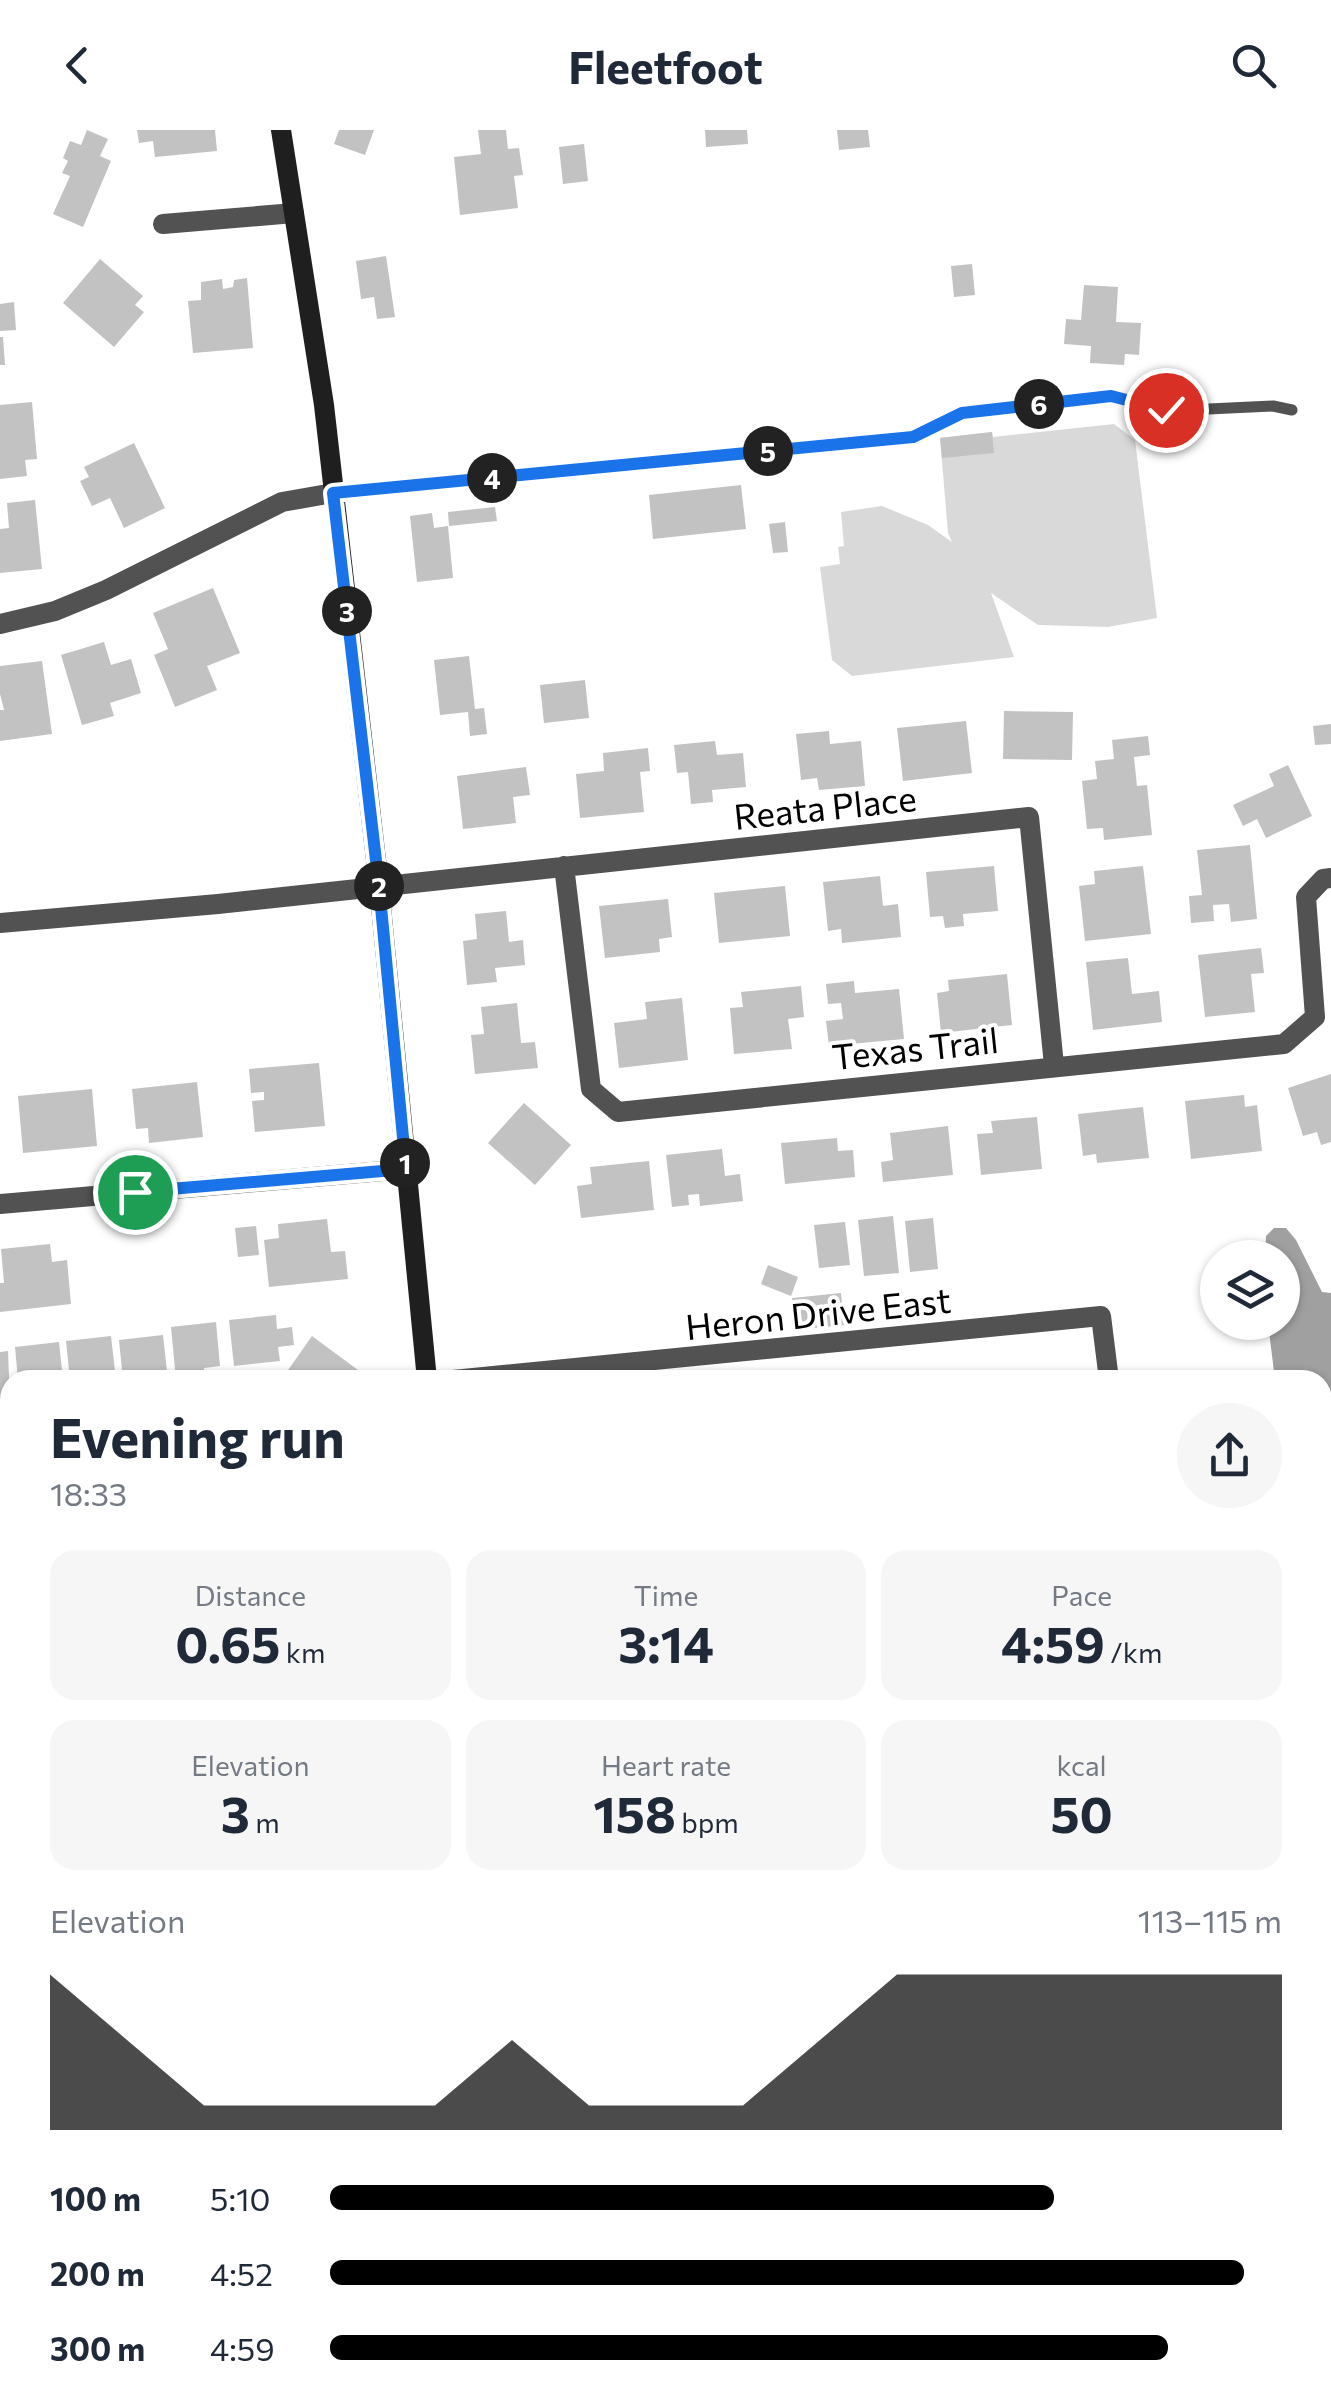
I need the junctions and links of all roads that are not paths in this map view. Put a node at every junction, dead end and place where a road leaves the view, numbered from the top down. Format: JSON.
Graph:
{"nodes":[{"id":1,"x":281,"y":130,"type":"edge"},
{"id":2,"x":294,"y":213,"type":"junction"},
{"id":3,"x":162,"y":224,"type":"dead end"},
{"id":4,"x":1292,"y":410,"type":"dead end"},
{"id":5,"x":333,"y":493,"type":"junction"},
{"id":6,"x":0,"y":624,"type":"edge"},
{"id":7,"x":564,"y":866,"type":"junction"},
{"id":8,"x":1331,"y":878,"type":"edge"},
{"id":9,"x":379,"y":886,"type":"junction"},
{"id":10,"x":0,"y":923,"type":"edge"},
{"id":11,"x":1054,"y":1065,"type":"junction"},
{"id":12,"x":406,"y":1169,"type":"junction"},
{"id":13,"x":0,"y":1204,"type":"edge"},
{"id":14,"x":426,"y":1370,"type":"edge"},
{"id":15,"x":558,"y":1370,"type":"edge"},
{"id":16,"x":1107,"y":1370,"type":"edge"}],
"edges":[{"from":1,"to":2,"type":"main road"},
{"from":2,"to":3,"type":"street"},
{"from":2,"to":5,"type":"main road"},
{"from":4,"to":5,"type":"lane"},
{"from":5,"to":6,"type":"street"},
{"from":5,"to":9,"type":"main road"},
{"from":7,"to":9,"type":"street","name":"Reata Place"},
{"from":7,"to":11,"type":"street","name":"Texas Trail"},
{"from":7,"to":11,"type":"street","name":"Reata Place"},
{"from":8,"to":11,"type":"street","name":"Texas Trail"},
{"from":9,"to":10,"type":"street","name":"Reata Place"},
{"from":9,"to":12,"type":"main road"},
{"from":12,"to":13,"type":"street"},
{"from":12,"to":14,"type":"main road"},
{"from":15,"to":16,"type":"street","name":"Heron Drive East"}]}
